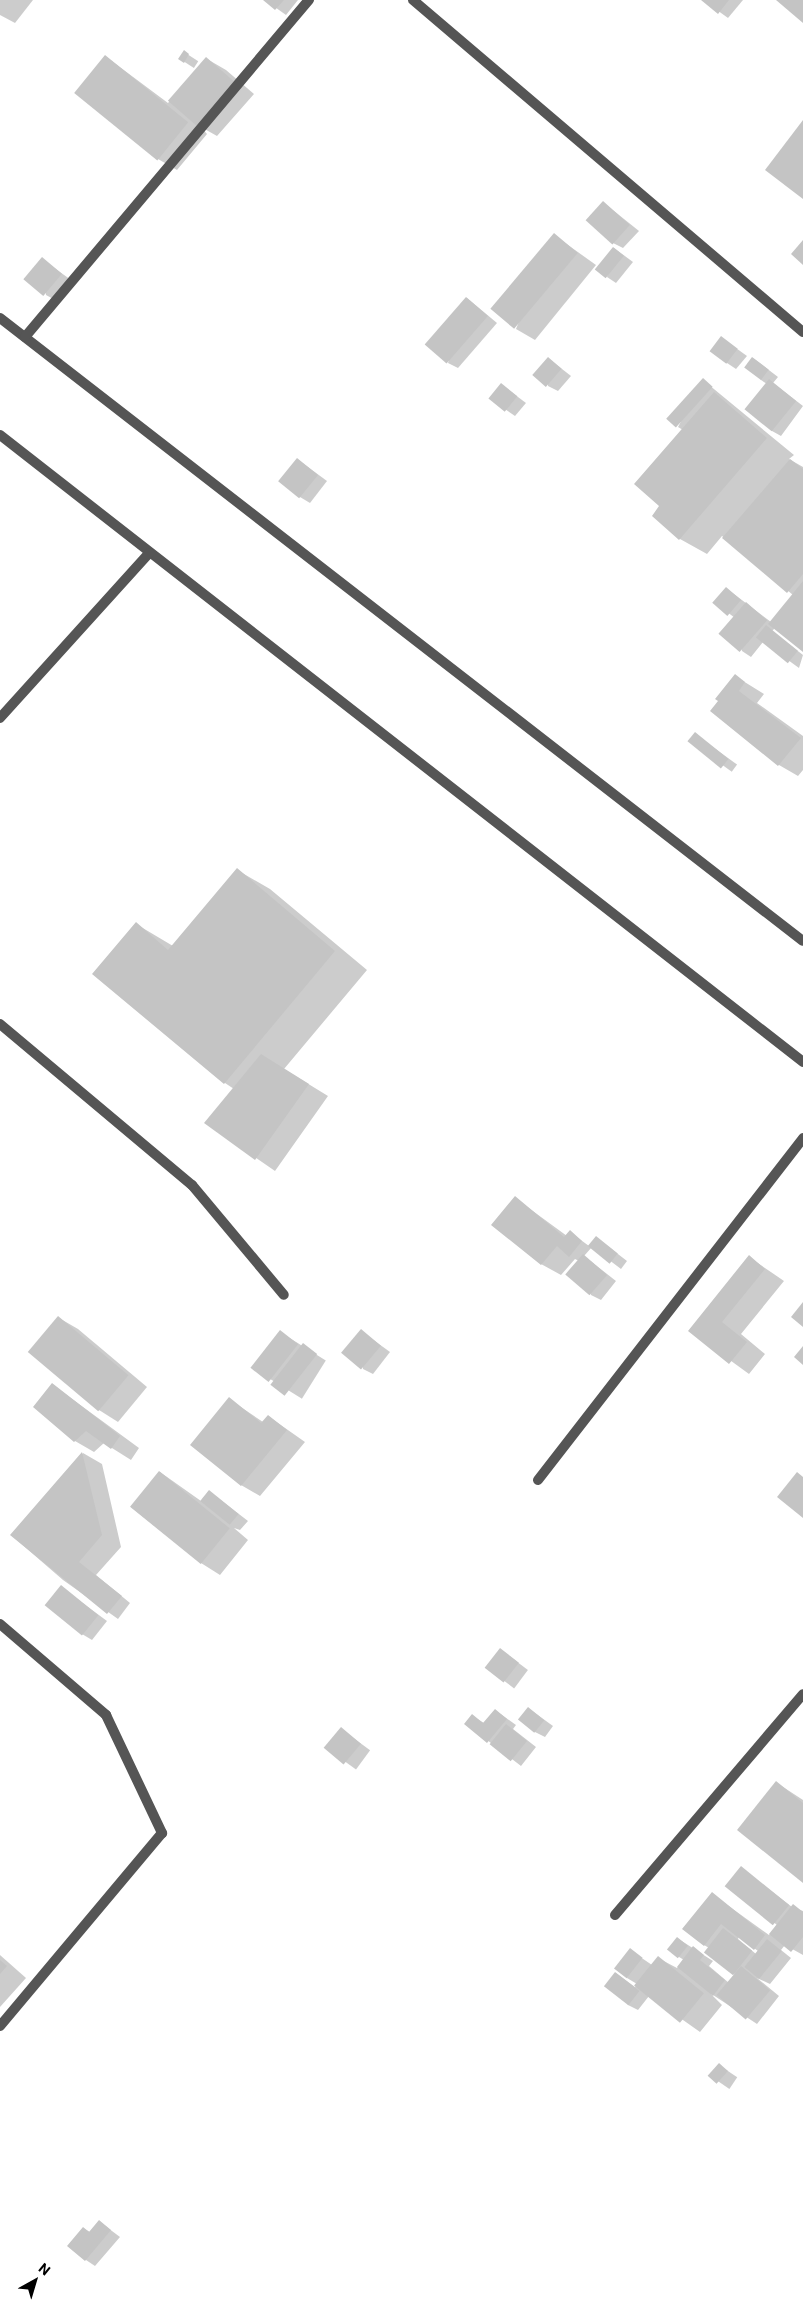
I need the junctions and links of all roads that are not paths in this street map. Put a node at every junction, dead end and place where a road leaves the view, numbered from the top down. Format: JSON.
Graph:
{"nodes":[{"id":1,"x":309,"y":0,"type":"edge"},
{"id":2,"x":413,"y":0,"type":"edge"},
{"id":3,"x":0,"y":318,"type":"edge"},
{"id":4,"x":803,"y":332,"type":"edge"},
{"id":5,"x":25,"y":337,"type":"junction"},
{"id":6,"x":0,"y":436,"type":"edge"},
{"id":7,"x":149,"y":553,"type":"junction"},
{"id":8,"x":0,"y":718,"type":"edge"},
{"id":9,"x":803,"y":941,"type":"edge"},
{"id":10,"x":0,"y":1024,"type":"edge"},
{"id":11,"x":803,"y":1062,"type":"edge"},
{"id":12,"x":803,"y":1138,"type":"edge"},
{"id":13,"x":284,"y":1295,"type":"dead end"},
{"id":14,"x":538,"y":1480,"type":"dead end"},
{"id":15,"x":0,"y":1624,"type":"edge"},
{"id":16,"x":803,"y":1694,"type":"edge"},
{"id":17,"x":615,"y":1915,"type":"dead end"},
{"id":18,"x":0,"y":2026,"type":"edge"}],
"edges":[{"from":1,"to":5,"type":"street"},
{"from":2,"to":4,"type":"street"},
{"from":3,"to":5,"type":"street"},
{"from":5,"to":9,"type":"street"},
{"from":6,"to":7,"type":"street"},
{"from":7,"to":8,"type":"street"},
{"from":7,"to":11,"type":"street"},
{"from":10,"to":13,"type":"street"},
{"from":12,"to":14,"type":"street"},
{"from":15,"to":18,"type":"street"},
{"from":16,"to":17,"type":"street"}]}
